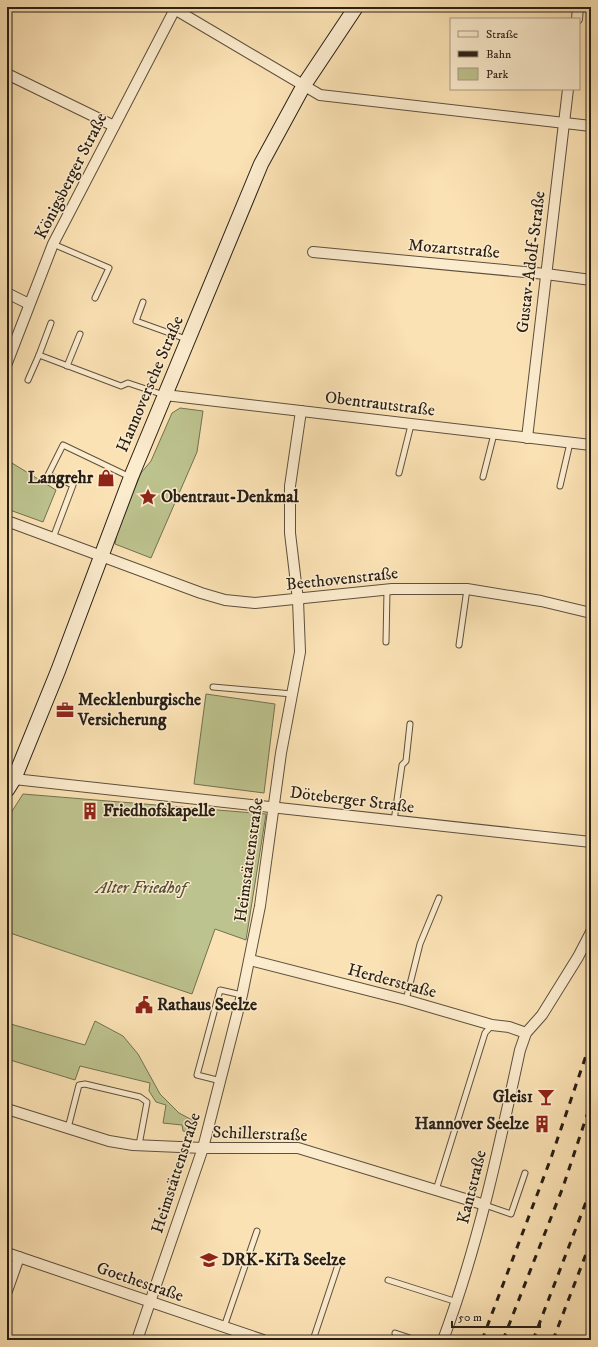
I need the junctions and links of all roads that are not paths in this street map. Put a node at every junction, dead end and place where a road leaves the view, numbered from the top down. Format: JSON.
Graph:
{"nodes":[{"id":1,"x":356,"y":7,"type":"edge"},
{"id":2,"x":578,"y":7,"type":"edge"},
{"id":3,"x":173,"y":8,"type":"edge"},
{"id":4,"x":577,"y":18,"type":"edge"},
{"id":5,"x":7,"y":74,"type":"edge"},
{"id":6,"x":304,"y":85,"type":"junction"},
{"id":7,"x":568,"y":90,"type":"edge"},
{"id":8,"x":563,"y":123,"type":"junction"},
{"id":9,"x":114,"y":126,"type":"junction"},
{"id":10,"x":591,"y":126,"type":"edge"},
{"id":11,"x":53,"y":244,"type":"junction"},
{"id":12,"x":313,"y":252,"type":"dead end"},
{"id":13,"x":546,"y":274,"type":"junction"},
{"id":14,"x":591,"y":280,"type":"edge"},
{"id":15,"x":7,"y":293,"type":"edge"},
{"id":16,"x":95,"y":298,"type":"dead end"},
{"id":17,"x":143,"y":302,"type":"dead end"},
{"id":18,"x":29,"y":304,"type":"junction"},
{"id":19,"x":51,"y":323,"type":"dead end"},
{"id":20,"x":80,"y":334,"type":"dead end"},
{"id":21,"x":188,"y":340,"type":"junction"},
{"id":22,"x":39,"y":355,"type":"junction"},
{"id":23,"x":7,"y":363,"type":"edge"},
{"id":24,"x":67,"y":366,"type":"junction"},
{"id":25,"x":28,"y":380,"type":"dead end"},
{"id":26,"x":165,"y":395,"type":"junction"},
{"id":27,"x":301,"y":411,"type":"junction"},
{"id":28,"x":411,"y":424,"type":"junction"},
{"id":29,"x":494,"y":434,"type":"junction"},
{"id":30,"x":526,"y":438,"type":"junction"},
{"id":31,"x":570,"y":443,"type":"junction"},
{"id":32,"x":591,"y":445,"type":"edge"},
{"id":33,"x":399,"y":473,"type":"dead end"},
{"id":34,"x":131,"y":477,"type":"junction"},
{"id":35,"x":483,"y":477,"type":"dead end"},
{"id":36,"x":560,"y":486,"type":"dead end"},
{"id":37,"x":7,"y":521,"type":"edge"},
{"id":38,"x":54,"y":538,"type":"junction"},
{"id":39,"x":102,"y":556,"type":"junction"},
{"id":40,"x":467,"y":589,"type":"junction"},
{"id":41,"x":387,"y":590,"type":"junction"},
{"id":42,"x":298,"y":600,"type":"junction"},
{"id":43,"x":591,"y":613,"type":"edge"},
{"id":44,"x":386,"y":642,"type":"dead end"},
{"id":45,"x":459,"y":645,"type":"dead end"},
{"id":46,"x":213,"y":687,"type":"dead end"},
{"id":47,"x":292,"y":694,"type":"junction"},
{"id":48,"x":410,"y":724,"type":"dead end"},
{"id":49,"x":10,"y":784,"type":"edge"},
{"id":50,"x":273,"y":807,"type":"junction"},
{"id":51,"x":394,"y":821,"type":"junction"},
{"id":52,"x":591,"y":842,"type":"edge"},
{"id":53,"x":439,"y":898,"type":"dead end"},
{"id":54,"x":591,"y":932,"type":"edge"},
{"id":55,"x":250,"y":960,"type":"junction"},
{"id":56,"x":242,"y":995,"type":"junction"},
{"id":57,"x":406,"y":1000,"type":"junction"},
{"id":58,"x":492,"y":1025,"type":"junction"},
{"id":59,"x":526,"y":1033,"type":"junction"},
{"id":60,"x":221,"y":1081,"type":"junction"},
{"id":61,"x":7,"y":1109,"type":"edge"},
{"id":62,"x":68,"y":1128,"type":"junction"},
{"id":63,"x":139,"y":1145,"type":"junction"},
{"id":64,"x":203,"y":1148,"type":"junction"},
{"id":65,"x":525,"y":1173,"type":"dead end"},
{"id":66,"x":436,"y":1190,"type":"junction"},
{"id":67,"x":485,"y":1205,"type":"junction"},
{"id":68,"x":257,"y":1231,"type":"dead end"},
{"id":69,"x":7,"y":1253,"type":"edge"},
{"id":70,"x":19,"y":1257,"type":"junction"},
{"id":71,"x":338,"y":1265,"type":"dead end"},
{"id":72,"x":388,"y":1280,"type":"dead end"},
{"id":73,"x":7,"y":1291,"type":"edge"},
{"id":74,"x":457,"y":1302,"type":"junction"},
{"id":75,"x":150,"y":1303,"type":"junction"},
{"id":76,"x":224,"y":1327,"type":"junction"},
{"id":77,"x":395,"y":1333,"type":"dead end"},
{"id":78,"x":137,"y":1340,"type":"edge"},
{"id":79,"x":263,"y":1340,"type":"edge"},
{"id":80,"x":312,"y":1340,"type":"edge"},
{"id":81,"x":416,"y":1340,"type":"edge"},
{"id":82,"x":443,"y":1340,"type":"edge"}],
"edges":[{"from":1,"to":6,"type":"street","name":"Hannoversche Straße"},
{"from":2,"to":4,"type":"street"},
{"from":3,"to":6,"type":"street"},
{"from":3,"to":9,"type":"street","name":"Königsberger Straße"},
{"from":5,"to":9,"type":"street"},
{"from":6,"to":8,"type":"street"},
{"from":6,"to":21,"type":"street","name":"Hannoversche Straße"},
{"from":7,"to":8,"type":"street","name":"Gustav-Adolf-Straße"},
{"from":8,"to":10,"type":"street"},
{"from":8,"to":13,"type":"street","name":"Gustav-Adolf-Straße"},
{"from":9,"to":11,"type":"street","name":"Königsberger Straße"},
{"from":11,"to":16,"type":"lane"},
{"from":11,"to":18,"type":"street","name":"Königsberger Straße"},
{"from":12,"to":13,"type":"street","name":"Mozartstraße"},
{"from":13,"to":14,"type":"street","name":"Mozartstraße"},
{"from":13,"to":30,"type":"street","name":"Gustav-Adolf-Straße"},
{"from":15,"to":18,"type":"street"},
{"from":17,"to":21,"type":"lane"},
{"from":18,"to":23,"type":"street","name":"Königsberger Straße"},
{"from":19,"to":22,"type":"lane"},
{"from":20,"to":24,"type":"lane"},
{"from":21,"to":26,"type":"street","name":"Hannoversche Straße"},
{"from":22,"to":24,"type":"lane"},
{"from":22,"to":25,"type":"lane"},
{"from":24,"to":26,"type":"lane"},
{"from":26,"to":27,"type":"street","name":"Obentrautstraße"},
{"from":26,"to":34,"type":"street","name":"Hannoversche Straße"},
{"from":27,"to":28,"type":"street","name":"Obentrautstraße"},
{"from":27,"to":42,"type":"street","name":"Heimstättenstraße"},
{"from":28,"to":29,"type":"street","name":"Obentrautstraße"},
{"from":28,"to":33,"type":"lane"},
{"from":29,"to":30,"type":"street","name":"Obentrautstraße"},
{"from":29,"to":35,"type":"lane"},
{"from":30,"to":31,"type":"street","name":"Obentrautstraße"},
{"from":31,"to":32,"type":"street","name":"Obentrautstraße"},
{"from":31,"to":36,"type":"lane"},
{"from":34,"to":38,"type":"lane"},
{"from":34,"to":39,"type":"street","name":"Hannoversche Straße"},
{"from":37,"to":38,"type":"street","name":"Beethovenstraße"},
{"from":38,"to":39,"type":"street","name":"Beethovenstraße"},
{"from":39,"to":42,"type":"street","name":"Beethovenstraße"},
{"from":39,"to":49,"type":"street","name":"Hannoversche Straße"},
{"from":40,"to":41,"type":"street","name":"Beethovenstraße"},
{"from":40,"to":43,"type":"street","name":"Beethovenstraße"},
{"from":40,"to":45,"type":"lane"},
{"from":41,"to":42,"type":"street","name":"Beethovenstraße"},
{"from":41,"to":44,"type":"lane"},
{"from":42,"to":47,"type":"street","name":"Heimstättenstraße"},
{"from":46,"to":47,"type":"lane"},
{"from":47,"to":50,"type":"street","name":"Heimstättenstraße"},
{"from":48,"to":51,"type":"lane"},
{"from":49,"to":50,"type":"street","name":"Döteberger Straße"},
{"from":50,"to":51,"type":"street","name":"Döteberger Straße"},
{"from":50,"to":55,"type":"street","name":"Heimstättenstraße"},
{"from":51,"to":52,"type":"street","name":"Döteberger Straße"},
{"from":53,"to":57,"type":"lane"},
{"from":54,"to":59,"type":"street","name":"Kantstraße"},
{"from":55,"to":56,"type":"street","name":"Heimstättenstraße"},
{"from":55,"to":57,"type":"street","name":"Herderstraße"},
{"from":56,"to":60,"type":"street","name":"Heimstättenstraße"},
{"from":56,"to":60,"type":"lane"},
{"from":57,"to":58,"type":"street","name":"Herderstraße"},
{"from":58,"to":59,"type":"street","name":"Herderstraße"},
{"from":58,"to":66,"type":"lane"},
{"from":59,"to":67,"type":"street","name":"Kantstraße"},
{"from":60,"to":64,"type":"street","name":"Heimstättenstraße"},
{"from":61,"to":62,"type":"street","name":"Schillerstraße"},
{"from":62,"to":63,"type":"street","name":"Schillerstraße"},
{"from":62,"to":63,"type":"lane"},
{"from":63,"to":64,"type":"street","name":"Schillerstraße"},
{"from":64,"to":66,"type":"street","name":"Schillerstraße"},
{"from":64,"to":75,"type":"street","name":"Heimstättenstraße"},
{"from":65,"to":67,"type":"lane"},
{"from":66,"to":67,"type":"street","name":"Schillerstraße"},
{"from":67,"to":74,"type":"street","name":"Kantstraße"},
{"from":68,"to":76,"type":"lane"},
{"from":69,"to":70,"type":"street","name":"Goethestraße"},
{"from":70,"to":73,"type":"street"},
{"from":70,"to":75,"type":"street","name":"Goethestraße"},
{"from":71,"to":80,"type":"lane"},
{"from":72,"to":74,"type":"lane"},
{"from":74,"to":82,"type":"street","name":"Kantstraße"},
{"from":75,"to":76,"type":"street","name":"Goethestraße"},
{"from":75,"to":78,"type":"street","name":"Heimstättenstraße"},
{"from":76,"to":79,"type":"street","name":"Goethestraße"},
{"from":77,"to":81,"type":"lane"}]}
